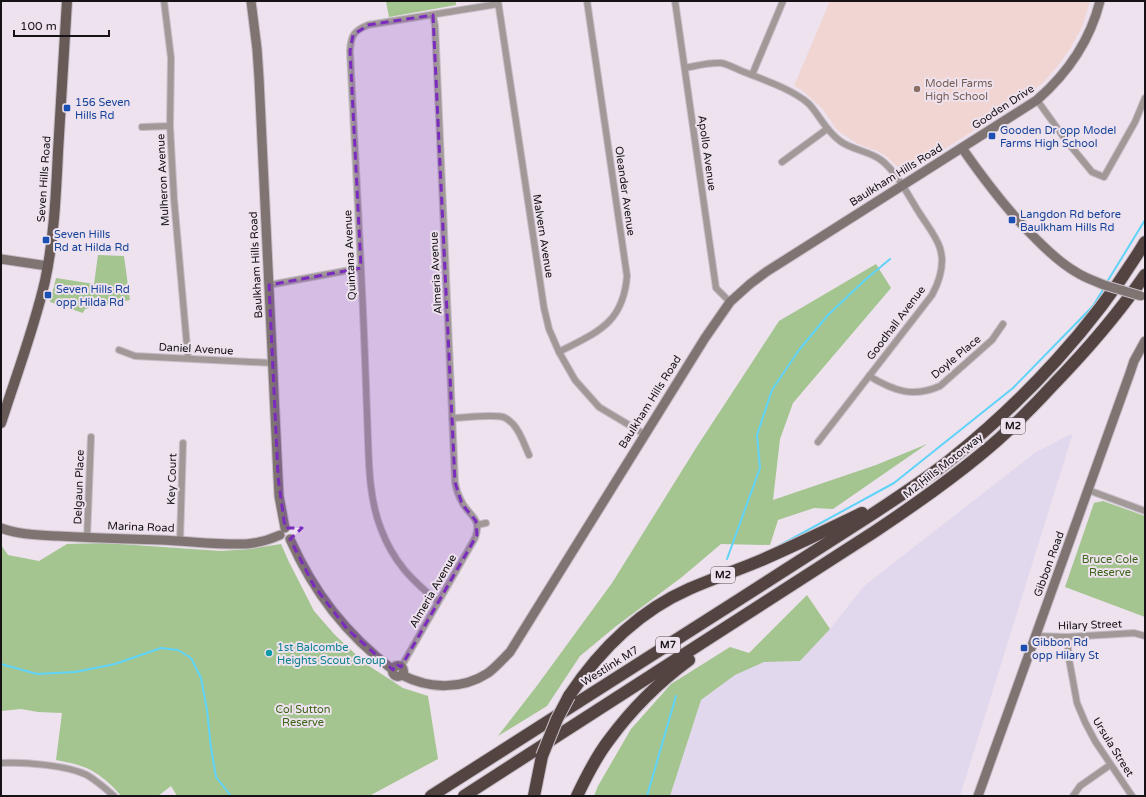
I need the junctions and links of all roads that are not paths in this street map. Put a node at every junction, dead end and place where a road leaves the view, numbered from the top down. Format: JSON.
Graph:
{"nodes":[{"id":1,"x":67,"y":1,"type":"edge"},
{"id":2,"x":164,"y":1,"type":"edge"},
{"id":3,"x":251,"y":1,"type":"edge"},
{"id":4,"x":587,"y":1,"type":"edge"},
{"id":5,"x":675,"y":1,"type":"edge"},
{"id":6,"x":783,"y":1,"type":"edge"},
{"id":7,"x":1100,"y":1,"type":"edge"},
{"id":8,"x":498,"y":2,"type":"edge"},
{"id":9,"x":433,"y":15,"type":"junction"},
{"id":10,"x":685,"y":68,"type":"junction"},
{"id":11,"x":752,"y":75,"type":"junction"},
{"id":12,"x":1145,"y":98,"type":"edge"},
{"id":13,"x":1037,"y":100,"type":"junction"},
{"id":14,"x":170,"y":126,"type":"junction"},
{"id":15,"x":142,"y":127,"type":"dead end"},
{"id":16,"x":827,"y":129,"type":"junction"},
{"id":17,"x":962,"y":148,"type":"junction"},
{"id":18,"x":782,"y":162,"type":"dead end"},
{"id":19,"x":902,"y":186,"type":"junction"},
{"id":20,"x":1145,"y":242,"type":"edge"},
{"id":21,"x":1,"y":259,"type":"edge"},
{"id":22,"x":48,"y":266,"type":"junction"},
{"id":23,"x":361,"y":268,"type":"junction"},
{"id":24,"x":1145,"y":275,"type":"edge"},
{"id":25,"x":269,"y":285,"type":"junction"},
{"id":26,"x":1143,"y":297,"type":"edge"},
{"id":27,"x":730,"y":302,"type":"junction"},
{"id":28,"x":1003,"y":324,"type":"dead end"},
{"id":29,"x":1145,"y":341,"type":"edge"},
{"id":30,"x":119,"y":350,"type":"dead end"},
{"id":31,"x":559,"y":352,"type":"junction"},
{"id":32,"x":188,"y":358,"type":"junction"},
{"id":33,"x":272,"y":363,"type":"junction"},
{"id":34,"x":869,"y":376,"type":"junction"},
{"id":35,"x":452,"y":418,"type":"junction"},
{"id":36,"x":1,"y":423,"type":"edge"},
{"id":37,"x":644,"y":434,"type":"junction"},
{"id":38,"x":91,"y":437,"type":"dead end"},
{"id":39,"x":818,"y":442,"type":"dead end"},
{"id":40,"x":183,"y":443,"type":"dead end"},
{"id":41,"x":529,"y":455,"type":"dead end"},
{"id":42,"x":1088,"y":490,"type":"junction"},
{"id":43,"x":904,"y":493,"type":"junction"},
{"id":44,"x":1145,"y":511,"type":"edge"},
{"id":45,"x":486,"y":523,"type":"dead end"},
{"id":46,"x":477,"y":525,"type":"junction"},
{"id":47,"x":1,"y":528,"type":"edge"},
{"id":48,"x":283,"y":531,"type":"junction"},
{"id":49,"x":87,"y":538,"type":"junction"},
{"id":50,"x":180,"y":541,"type":"junction"},
{"id":51,"x":438,"y":602,"type":"junction"},
{"id":52,"x":719,"y":632,"type":"junction"},
{"id":53,"x":1036,"y":636,"type":"junction"},
{"id":54,"x":1145,"y":636,"type":"edge"},
{"id":55,"x":1067,"y":637,"type":"junction"},
{"id":56,"x":399,"y":671,"type":"junction"},
{"id":57,"x":1,"y":762,"type":"edge"},
{"id":58,"x":1110,"y":764,"type":"junction"},
{"id":59,"x":114,"y":796,"type":"edge"},
{"id":60,"x":431,"y":796,"type":"edge"},
{"id":61,"x":464,"y":796,"type":"edge"},
{"id":62,"x":534,"y":796,"type":"edge"},
{"id":63,"x":577,"y":796,"type":"edge"},
{"id":64,"x":978,"y":796,"type":"edge"},
{"id":65,"x":1073,"y":796,"type":"edge"},
{"id":66,"x":1132,"y":796,"type":"edge"}],
"edges":[{"from":1,"to":22,"type":"main road","name":"Seven Hills Road"},
{"from":2,"to":14,"type":"street","name":"Mulheron Avenue"},
{"from":3,"to":25,"type":"street","name":"Baulkham Hills Road"},
{"from":4,"to":31,"type":"street","name":"Oleander Avenue"},
{"from":5,"to":10,"type":"street","name":"Apollo Avenue"},
{"from":6,"to":11,"type":"street"},
{"from":7,"to":13,"type":"street","name":"Gooden Drive"},
{"from":8,"to":9,"type":"street","name":"Quintana Avenue"},
{"from":8,"to":31,"type":"street","name":"Malvern Avenue"},
{"from":9,"to":23,"type":"street","name":"Quintana Avenue"},
{"from":9,"to":35,"type":"street","name":"Almeria Avenue"},
{"from":10,"to":11,"type":"street","name":"Goodhall Avenue"},
{"from":10,"to":27,"type":"street","name":"Apollo Avenue"},
{"from":11,"to":16,"type":"street","name":"Goodhall Avenue"},
{"from":12,"to":13,"type":"street"},
{"from":13,"to":17,"type":"street","name":"Gooden Drive"},
{"from":14,"to":15,"type":"street"},
{"from":14,"to":32,"type":"street","name":"Mulheron Avenue"},
{"from":16,"to":18,"type":"street"},
{"from":16,"to":19,"type":"street","name":"Goodhall Avenue"},
{"from":17,"to":19,"type":"street","name":"Baulkham Hills Road"},
{"from":17,"to":26,"type":"street","bridge":true},
{"from":19,"to":27,"type":"street","name":"Baulkham Hills Road"},
{"from":19,"to":34,"type":"street","name":"Goodhall Avenue"},
{"from":20,"to":43,"type":"highway","name":"M2 Hills Motorway","number":"M2"},
{"from":21,"to":22,"type":"street"},
{"from":22,"to":36,"type":"main road","name":"Seven Hills Road"},
{"from":23,"to":25,"type":"street"},
{"from":23,"to":51,"type":"street","name":"Quintana Avenue"},
{"from":24,"to":52,"type":"highway","name":"M2 Hills Motorway","number":"M2"},
{"from":25,"to":33,"type":"street","name":"Baulkham Hills Road"},
{"from":27,"to":37,"type":"street","name":"Baulkham Hills Road"},
{"from":28,"to":34,"type":"street","name":"Doyle Place"},
{"from":29,"to":42,"type":"street","name":"Gibbon Road"},
{"from":30,"to":32,"type":"street","name":"Daniel Avenue"},
{"from":31,"to":37,"type":"street","name":"Malvern Avenue"},
{"from":32,"to":33,"type":"street","name":"Daniel Avenue"},
{"from":33,"to":48,"type":"street","name":"Baulkham Hills Road"},
{"from":34,"to":39,"type":"street","name":"Goodhall Avenue"},
{"from":35,"to":41,"type":"street"},
{"from":35,"to":46,"type":"street","name":"Almeria Avenue"},
{"from":37,"to":56,"type":"street","name":"Baulkham Hills Road"},
{"from":38,"to":49,"type":"street","name":"Delgaun Place"},
{"from":40,"to":50,"type":"street","name":"Key Court"},
{"from":42,"to":44,"type":"street"},
{"from":42,"to":53,"type":"street","name":"Gibbon Road"},
{"from":43,"to":60,"type":"highway","name":"Westlink M7","number":"M7"},
{"from":43,"to":62,"type":"highway","number":"M2","bridge":true},
{"from":45,"to":46,"type":"street"},
{"from":46,"to":51,"type":"street","name":"Almeria Avenue"},
{"from":47,"to":49,"type":"street","name":"Marina Road"},
{"from":48,"to":50,"type":"street","name":"Marina Road"},
{"from":48,"to":56,"type":"street","name":"Baulkham Hills Road"},
{"from":49,"to":50,"type":"street","name":"Marina Road"},
{"from":51,"to":56,"type":"street","name":"Almeria Avenue"},
{"from":52,"to":61,"type":"highway","number":"M7"},
{"from":52,"to":63,"type":"highway","number":"M2"},
{"from":53,"to":55,"type":"street","name":"Hilary Street"},
{"from":53,"to":64,"type":"street","name":"Gibbon Road"},
{"from":54,"to":55,"type":"street","name":"Hilary Street"},
{"from":55,"to":58,"type":"street","name":"Ursula Street"},
{"from":57,"to":59,"type":"street"},
{"from":58,"to":65,"type":"street"},
{"from":58,"to":66,"type":"street","name":"Ursula Street"}]}
